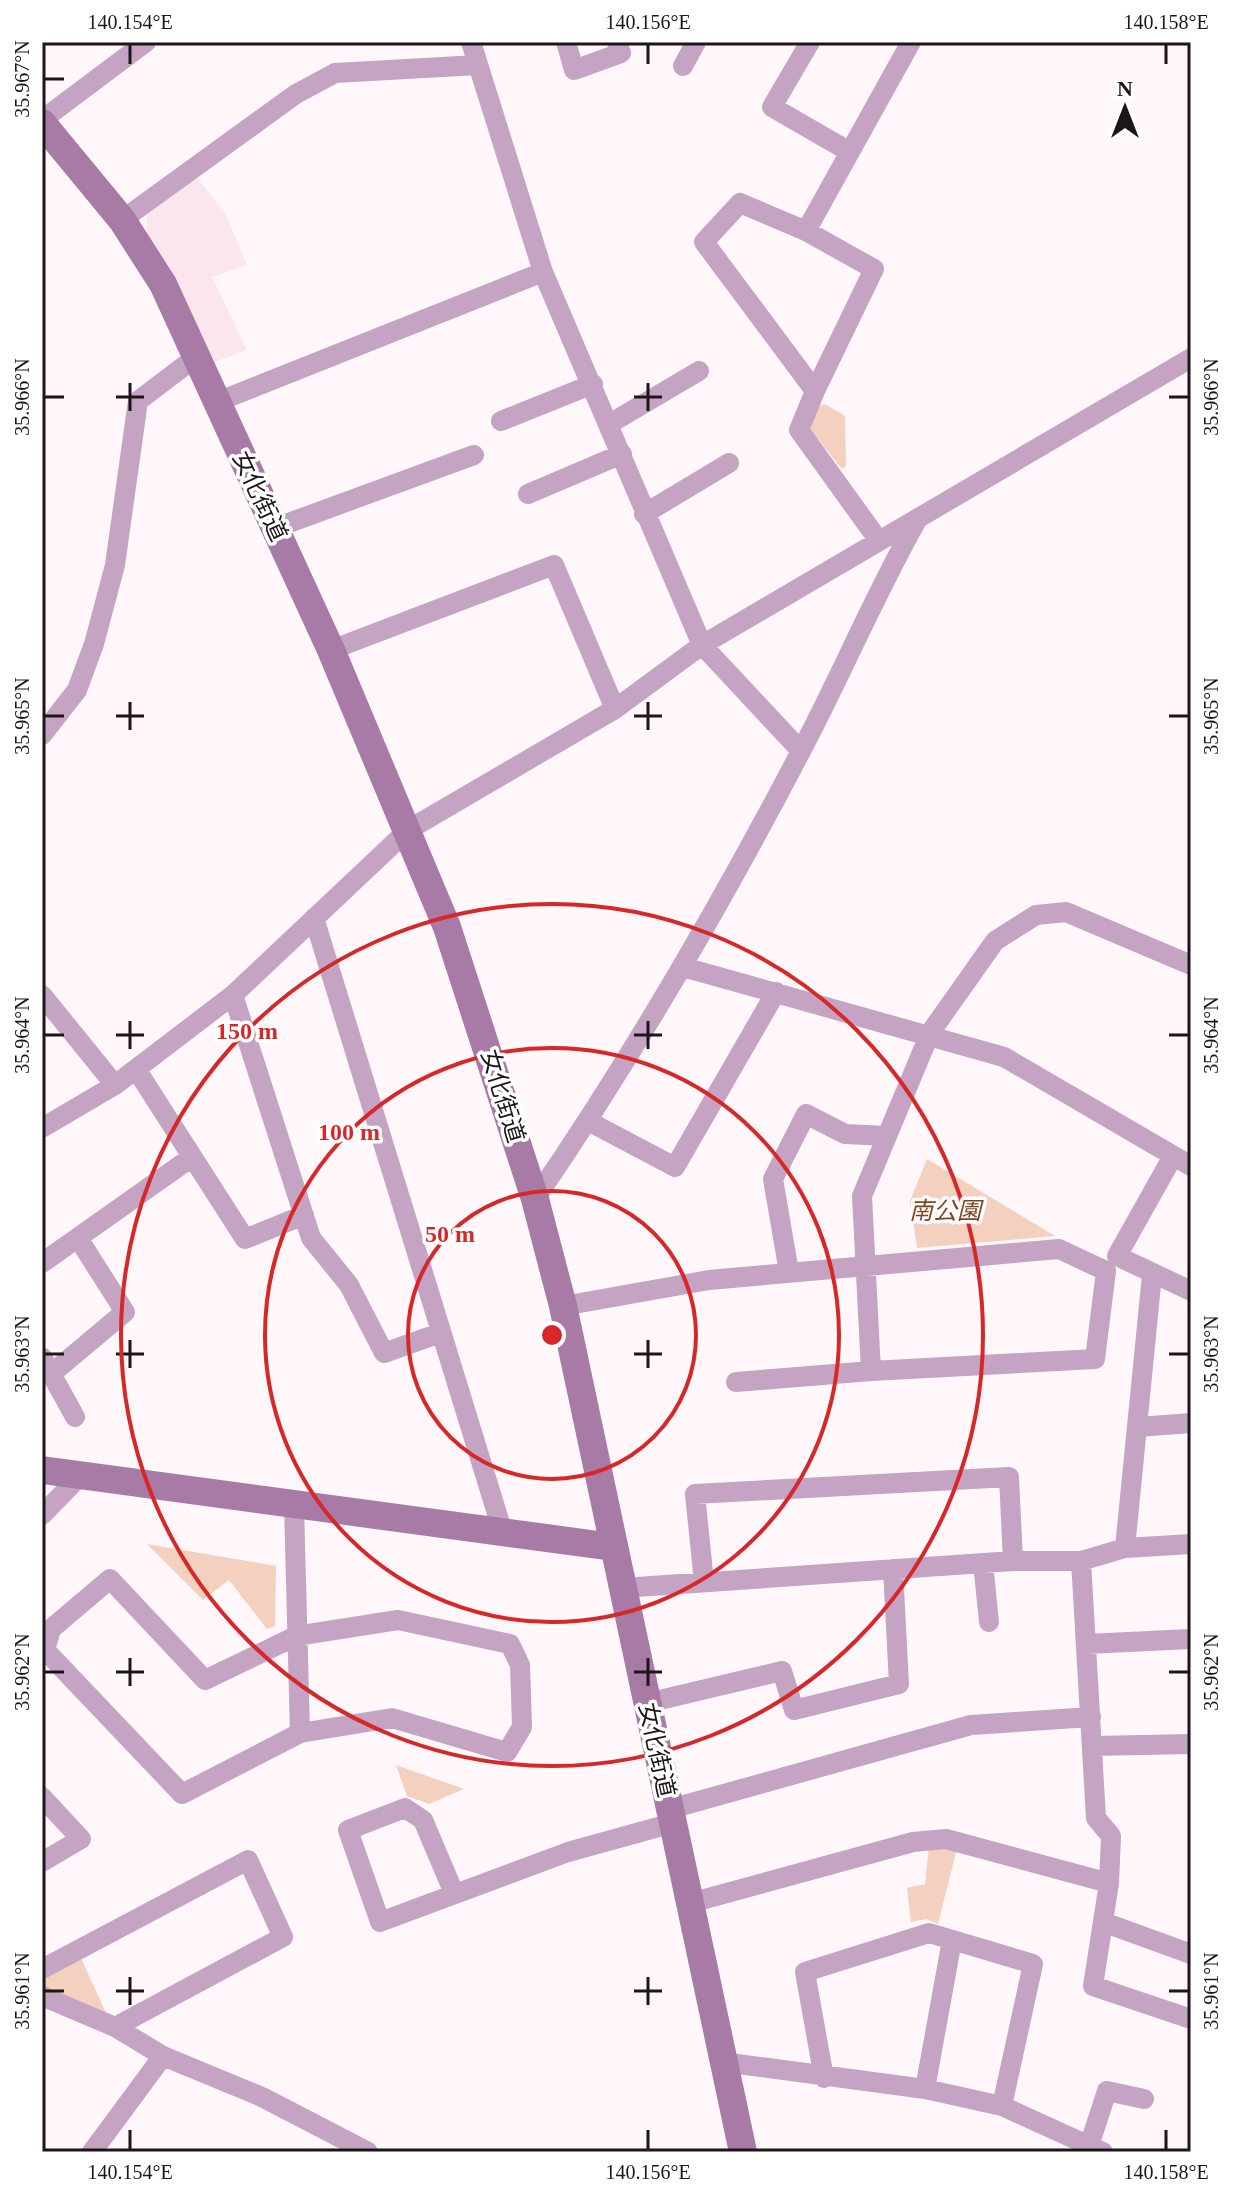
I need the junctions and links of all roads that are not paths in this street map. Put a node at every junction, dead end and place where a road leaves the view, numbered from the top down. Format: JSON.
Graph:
{"nodes":[{"id":1,"x":146,"y":42,"type":"edge"},
{"id":2,"x":471,"y":42,"type":"edge"},
{"id":3,"x":566,"y":42,"type":"edge"},
{"id":4,"x":617,"y":42,"type":"edge"},
{"id":5,"x":696,"y":42,"type":"edge"},
{"id":6,"x":810,"y":42,"type":"edge"},
{"id":7,"x":911,"y":42,"type":"edge"},
{"id":8,"x":125,"y":48,"type":"edge"},
{"id":9,"x":478,"y":65,"type":"junction"},
{"id":10,"x":683,"y":66,"type":"dead end"},
{"id":11,"x":42,"y":122,"type":"edge"},
{"id":12,"x":850,"y":152,"type":"junction"},
{"id":13,"x":122,"y":220,"type":"junction"},
{"id":14,"x":806,"y":231,"type":"junction"},
{"id":15,"x":543,"y":272,"type":"junction"},
{"id":16,"x":196,"y":357,"type":"junction"},
{"id":17,"x":1191,"y":358,"type":"edge"},
{"id":18,"x":699,"y":371,"type":"dead end"},
{"id":19,"x":593,"y":384,"type":"junction"},
{"id":20,"x":815,"y":391,"type":"junction"},
{"id":21,"x":217,"y":402,"type":"junction"},
{"id":22,"x":501,"y":421,"type":"dead end"},
{"id":23,"x":611,"y":423,"type":"junction"},
{"id":24,"x":622,"y":454,"type":"junction"},
{"id":25,"x":474,"y":455,"type":"dead end"},
{"id":26,"x":729,"y":463,"type":"dead end"},
{"id":27,"x":528,"y":494,"type":"dead end"},
{"id":28,"x":644,"y":514,"type":"junction"},
{"id":29,"x":917,"y":519,"type":"junction"},
{"id":30,"x":275,"y":528,"type":"junction"},
{"id":31,"x":879,"y":541,"type":"junction"},
{"id":32,"x":702,"y":645,"type":"junction"},
{"id":33,"x":331,"y":650,"type":"junction"},
{"id":34,"x":615,"y":709,"type":"junction"},
{"id":35,"x":42,"y":735,"type":"edge"},
{"id":36,"x":801,"y":751,"type":"junction"},
{"id":37,"x":408,"y":830,"type":"junction"},
{"id":38,"x":314,"y":918,"type":"junction"},
{"id":39,"x":1191,"y":965,"type":"edge"},
{"id":40,"x":683,"y":967,"type":"junction"},
{"id":41,"x":776,"y":992,"type":"junction"},
{"id":42,"x":42,"y":995,"type":"edge"},
{"id":43,"x":233,"y":995,"type":"junction"},
{"id":44,"x":930,"y":1033,"type":"junction"},
{"id":45,"x":136,"y":1069,"type":"junction"},
{"id":46,"x":115,"y":1085,"type":"junction"},
{"id":47,"x":588,"y":1121,"type":"junction"},
{"id":48,"x":42,"y":1128,"type":"edge"},
{"id":49,"x":887,"y":1136,"type":"junction"},
{"id":50,"x":192,"y":1157,"type":"junction"},
{"id":51,"x":1182,"y":1162,"type":"edge"},
{"id":52,"x":535,"y":1199,"type":"junction"},
{"id":53,"x":304,"y":1215,"type":"junction"},
{"id":54,"x":78,"y":1238,"type":"junction"},
{"id":55,"x":42,"y":1263,"type":"edge"},
{"id":56,"x":863,"y":1266,"type":"junction"},
{"id":57,"x":789,"y":1272,"type":"junction"},
{"id":58,"x":1152,"y":1275,"type":"junction"},
{"id":59,"x":1191,"y":1291,"type":"edge"},
{"id":60,"x":563,"y":1306,"type":"junction"},
{"id":61,"x":440,"y":1333,"type":"junction"},
{"id":62,"x":46,"y":1366,"type":"edge"},
{"id":63,"x":871,"y":1371,"type":"junction"},
{"id":64,"x":736,"y":1382,"type":"dead end"},
{"id":65,"x":75,"y":1417,"type":"dead end"},
{"id":66,"x":1191,"y":1423,"type":"edge"},
{"id":67,"x":1138,"y":1427,"type":"junction"},
{"id":68,"x":42,"y":1470,"type":"edge"},
{"id":69,"x":81,"y":1475,"type":"junction"},
{"id":70,"x":294,"y":1505,"type":"junction"},
{"id":71,"x":42,"y":1515,"type":"edge"},
{"id":72,"x":503,"y":1533,"type":"junction"},
{"id":73,"x":1191,"y":1544,"type":"edge"},
{"id":74,"x":613,"y":1547,"type":"junction"},
{"id":75,"x":1125,"y":1548,"type":"junction"},
{"id":76,"x":1013,"y":1561,"type":"junction"},
{"id":77,"x":1081,"y":1561,"type":"junction"},
{"id":78,"x":983,"y":1563,"type":"junction"},
{"id":79,"x":893,"y":1569,"type":"junction"},
{"id":80,"x":704,"y":1582,"type":"junction"},
{"id":81,"x":622,"y":1588,"type":"junction"},
{"id":82,"x":989,"y":1622,"type":"dead end"},
{"id":83,"x":296,"y":1636,"type":"junction"},
{"id":84,"x":1191,"y":1639,"type":"edge"},
{"id":85,"x":1086,"y":1644,"type":"junction"},
{"id":86,"x":647,"y":1703,"type":"junction"},
{"id":87,"x":1091,"y":1717,"type":"junction"},
{"id":88,"x":300,"y":1733,"type":"junction"},
{"id":89,"x":1191,"y":1744,"type":"edge"},
{"id":90,"x":1093,"y":1746,"type":"junction"},
{"id":91,"x":42,"y":1797,"type":"edge"},
{"id":92,"x":671,"y":1816,"type":"junction"},
{"id":93,"x":42,"y":1862,"type":"edge"},
{"id":94,"x":1109,"y":1883,"type":"junction"},
{"id":95,"x":454,"y":1893,"type":"junction"},
{"id":96,"x":690,"y":1903,"type":"junction"},
{"id":97,"x":1103,"y":1922,"type":"junction"},
{"id":98,"x":952,"y":1940,"type":"junction"},
{"id":99,"x":1191,"y":1954,"type":"edge"},
{"id":100,"x":42,"y":1969,"type":"edge"},
{"id":101,"x":42,"y":1996,"type":"edge"},
{"id":102,"x":1191,"y":2019,"type":"edge"},
{"id":103,"x":115,"y":2027,"type":"junction"},
{"id":104,"x":163,"y":2056,"type":"junction"},
{"id":105,"x":723,"y":2062,"type":"junction"},
{"id":106,"x":824,"y":2078,"type":"junction"},
{"id":107,"x":925,"y":2089,"type":"junction"},
{"id":108,"x":1144,"y":2099,"type":"dead end"},
{"id":109,"x":1002,"y":2106,"type":"junction"},
{"id":110,"x":1096,"y":2149,"type":"edge"},
{"id":111,"x":355,"y":2150,"type":"edge"},
{"id":112,"x":747,"y":2150,"type":"edge"},
{"id":113,"x":92,"y":2152,"type":"edge"}],
"edges":[{"from":1,"to":8,"type":"street"},
{"from":2,"to":9,"type":"street"},
{"from":3,"to":4,"type":"street"},
{"from":5,"to":10,"type":"street"},
{"from":6,"to":12,"type":"street"},
{"from":7,"to":12,"type":"street"},
{"from":8,"to":11,"type":"street"},
{"from":9,"to":13,"type":"street"},
{"from":9,"to":15,"type":"street"},
{"from":11,"to":13,"type":"street","name":"女化街道"},
{"from":12,"to":14,"type":"street"},
{"from":13,"to":16,"type":"street","name":"女化街道"},
{"from":14,"to":20,"type":"street"},
{"from":14,"to":20,"type":"street"},
{"from":15,"to":19,"type":"street"},
{"from":15,"to":21,"type":"street"},
{"from":16,"to":21,"type":"street","name":"女化街道"},
{"from":16,"to":35,"type":"street"},
{"from":17,"to":29,"type":"street"},
{"from":18,"to":23,"type":"street"},
{"from":19,"to":22,"type":"street"},
{"from":19,"to":23,"type":"street"},
{"from":20,"to":31,"type":"street"},
{"from":21,"to":30,"type":"street","name":"女化街道"},
{"from":23,"to":24,"type":"street"},
{"from":24,"to":27,"type":"street"},
{"from":24,"to":28,"type":"street"},
{"from":25,"to":30,"type":"street"},
{"from":26,"to":28,"type":"street"},
{"from":28,"to":32,"type":"street"},
{"from":29,"to":31,"type":"street"},
{"from":29,"to":36,"type":"street"},
{"from":30,"to":33,"type":"street","name":"女化街道"},
{"from":31,"to":32,"type":"street"},
{"from":32,"to":34,"type":"street"},
{"from":32,"to":36,"type":"street"},
{"from":33,"to":34,"type":"street"},
{"from":33,"to":37,"type":"street","name":"女化街道"},
{"from":34,"to":37,"type":"street"},
{"from":36,"to":40,"type":"street"},
{"from":37,"to":38,"type":"street"},
{"from":37,"to":52,"type":"street","name":"女化街道"},
{"from":38,"to":43,"type":"street"},
{"from":38,"to":61,"type":"street"},
{"from":39,"to":44,"type":"street"},
{"from":40,"to":41,"type":"street"},
{"from":40,"to":47,"type":"street"},
{"from":41,"to":44,"type":"street"},
{"from":41,"to":47,"type":"street"},
{"from":42,"to":46,"type":"street"},
{"from":43,"to":45,"type":"street"},
{"from":43,"to":53,"type":"street"},
{"from":44,"to":49,"type":"street"},
{"from":44,"to":51,"type":"street"},
{"from":45,"to":46,"type":"street"},
{"from":45,"to":50,"type":"street"},
{"from":46,"to":48,"type":"street"},
{"from":47,"to":52,"type":"street"},
{"from":49,"to":56,"type":"street"},
{"from":49,"to":57,"type":"street"},
{"from":50,"to":53,"type":"street"},
{"from":50,"to":54,"type":"street"},
{"from":51,"to":58,"type":"street"},
{"from":52,"to":60,"type":"street","name":"女化街道"},
{"from":53,"to":61,"type":"street"},
{"from":54,"to":55,"type":"street"},
{"from":54,"to":62,"type":"street"},
{"from":56,"to":57,"type":"street"},
{"from":56,"to":63,"type":"street"},
{"from":56,"to":63,"type":"street"},
{"from":57,"to":60,"type":"street"},
{"from":58,"to":59,"type":"street"},
{"from":58,"to":67,"type":"street"},
{"from":60,"to":74,"type":"street","name":"女化街道"},
{"from":61,"to":72,"type":"street"},
{"from":62,"to":65,"type":"street"},
{"from":63,"to":64,"type":"street"},
{"from":66,"to":67,"type":"street"},
{"from":67,"to":75,"type":"street"},
{"from":68,"to":69,"type":"street"},
{"from":69,"to":70,"type":"street"},
{"from":69,"to":71,"type":"street"},
{"from":70,"to":72,"type":"street"},
{"from":70,"to":83,"type":"street"},
{"from":72,"to":74,"type":"street"},
{"from":73,"to":75,"type":"street"},
{"from":74,"to":81,"type":"street","name":"女化街道"},
{"from":75,"to":77,"type":"street"},
{"from":76,"to":77,"type":"street"},
{"from":76,"to":78,"type":"street"},
{"from":76,"to":80,"type":"street"},
{"from":77,"to":85,"type":"street"},
{"from":78,"to":79,"type":"street"},
{"from":78,"to":82,"type":"street"},
{"from":79,"to":80,"type":"street"},
{"from":79,"to":86,"type":"street"},
{"from":80,"to":81,"type":"street"},
{"from":81,"to":86,"type":"street","name":"女化街道"},
{"from":83,"to":88,"type":"street"},
{"from":83,"to":88,"type":"street"},
{"from":83,"to":88,"type":"street"},
{"from":84,"to":85,"type":"street"},
{"from":85,"to":87,"type":"street"},
{"from":86,"to":92,"type":"street","name":"女化街道"},
{"from":87,"to":90,"type":"street"},
{"from":87,"to":92,"type":"street"},
{"from":89,"to":90,"type":"street"},
{"from":90,"to":94,"type":"street"},
{"from":91,"to":93,"type":"street"},
{"from":92,"to":95,"type":"street"},
{"from":92,"to":96,"type":"street","name":"女化街道"},
{"from":94,"to":96,"type":"street"},
{"from":94,"to":97,"type":"street"},
{"from":95,"to":95,"type":"street"},
{"from":96,"to":105,"type":"street","name":"女化街道"},
{"from":97,"to":99,"type":"street"},
{"from":97,"to":102,"type":"street"},
{"from":98,"to":106,"type":"street"},
{"from":98,"to":107,"type":"street"},
{"from":98,"to":109,"type":"street"},
{"from":100,"to":103,"type":"street"},
{"from":101,"to":103,"type":"street"},
{"from":103,"to":104,"type":"street"},
{"from":104,"to":111,"type":"street"},
{"from":104,"to":113,"type":"street"},
{"from":105,"to":106,"type":"street"},
{"from":105,"to":112,"type":"street","name":"女化街道"},
{"from":106,"to":107,"type":"street"},
{"from":107,"to":109,"type":"street"},
{"from":108,"to":110,"type":"street"},
{"from":109,"to":110,"type":"street"}]}
